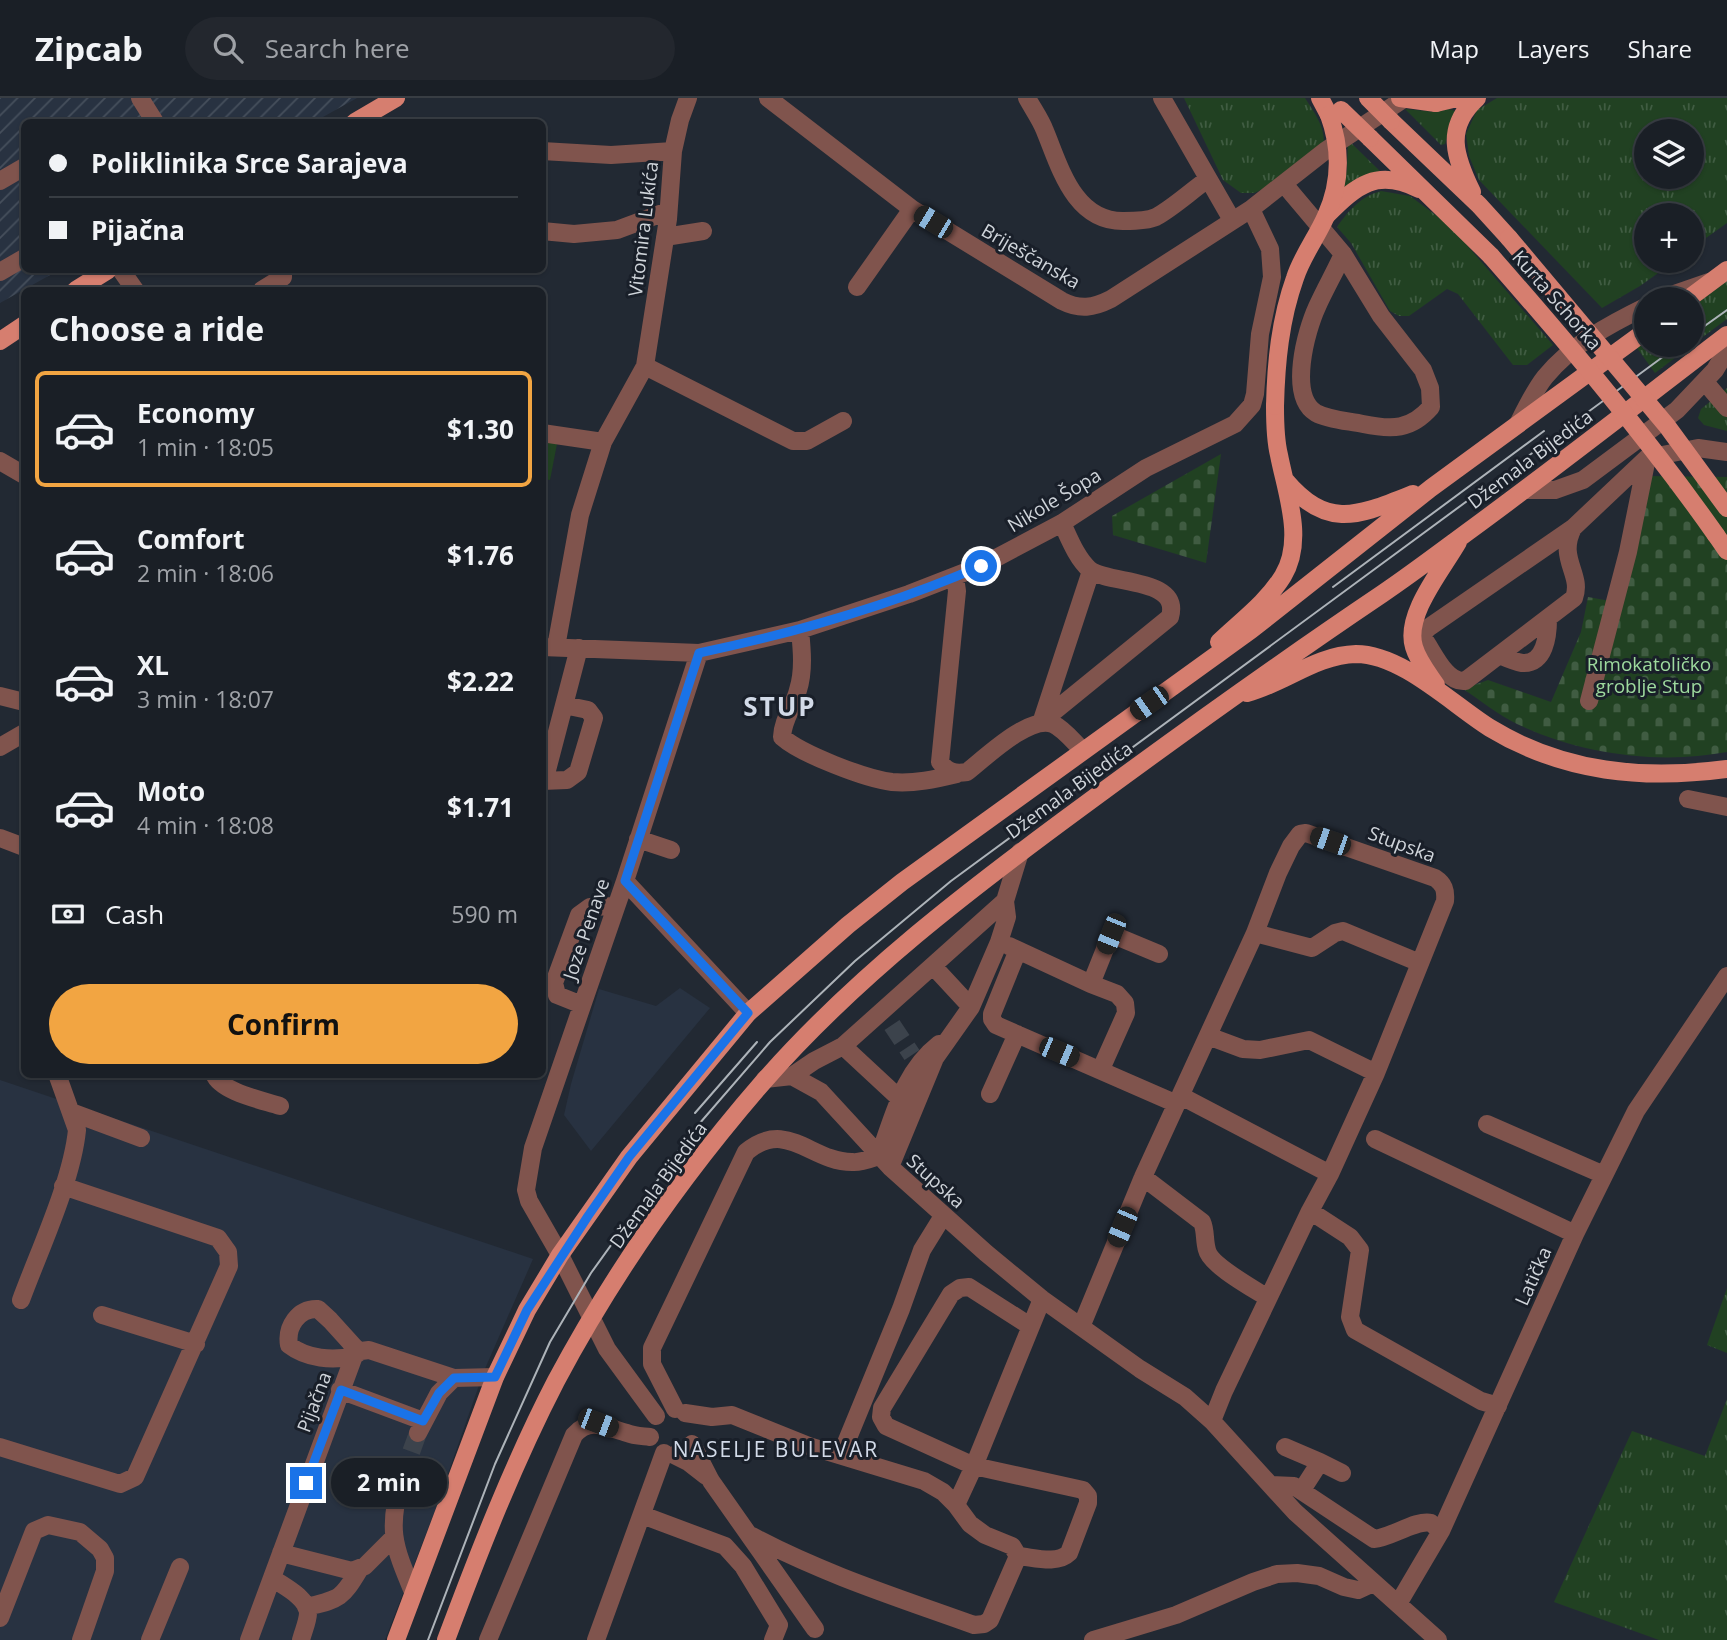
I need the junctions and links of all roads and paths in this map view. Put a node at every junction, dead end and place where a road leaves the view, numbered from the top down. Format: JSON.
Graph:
{"nodes":[{"id":1,"x":140,"y":98,"type":"edge"},
{"id":2,"x":396,"y":98,"type":"edge"},
{"id":3,"x":688,"y":98,"type":"edge"},
{"id":4,"x":768,"y":98,"type":"edge"},
{"id":5,"x":1027,"y":98,"type":"edge"},
{"id":6,"x":1162,"y":98,"type":"edge"},
{"id":7,"x":1320,"y":98,"type":"edge"},
{"id":8,"x":1368,"y":98,"type":"edge"},
{"id":9,"x":1403,"y":98,"type":"edge"},
{"id":10,"x":1457,"y":98,"type":"edge"},
{"id":11,"x":1477,"y":98,"type":"edge"},
{"id":12,"x":1333,"y":108,"type":"edge"},
{"id":13,"x":153,"y":119,"type":"edge"},
{"id":14,"x":360,"y":119,"type":"edge"},
{"id":15,"x":546,"y":151,"type":"edge"},
{"id":16,"x":673,"y":151,"type":"junction"},
{"id":17,"x":21,"y":169,"type":"edge"},
{"id":18,"x":1208,"y":179,"type":"junction"},
{"id":19,"x":0,"y":181,"type":"edge"},
{"id":20,"x":1284,"y":184,"type":"junction"},
{"id":21,"x":1432,"y":196,"type":"junction"},
{"id":22,"x":1479,"y":205,"type":"junction"},
{"id":23,"x":912,"y":209,"type":"junction"},
{"id":24,"x":1251,"y":209,"type":"junction"},
{"id":25,"x":668,"y":211,"type":"junction"},
{"id":26,"x":1327,"y":215,"type":"junction"},
{"id":27,"x":1232,"y":220,"type":"junction"},
{"id":28,"x":546,"y":231,"type":"edge"},
{"id":29,"x":703,"y":231,"type":"dead end"},
{"id":30,"x":665,"y":237,"type":"junction"},
{"id":31,"x":1343,"y":254,"type":"junction"},
{"id":32,"x":21,"y":260,"type":"edge"},
{"id":33,"x":1727,"y":270,"type":"edge"},
{"id":34,"x":0,"y":272,"type":"edge"},
{"id":35,"x":100,"y":273,"type":"edge"},
{"id":36,"x":283,"y":273,"type":"edge"},
{"id":37,"x":1712,"y":281,"type":"junction"},
{"id":38,"x":80,"y":287,"type":"edge"},
{"id":39,"x":267,"y":287,"type":"edge"},
{"id":40,"x":857,"y":287,"type":"dead end"},
{"id":41,"x":1695,"y":287,"type":"edge"},
{"id":42,"x":1704,"y":287,"type":"edge"},
{"id":43,"x":1634,"y":313,"type":"edge"},
{"id":44,"x":21,"y":327,"type":"edge"},
{"id":45,"x":1727,"y":335,"type":"edge"},
{"id":46,"x":1634,"y":339,"type":"edge"},
{"id":47,"x":0,"y":341,"type":"edge"},
{"id":48,"x":1727,"y":351,"type":"edge"},
{"id":49,"x":645,"y":366,"type":"junction"},
{"id":50,"x":1705,"y":382,"type":"junction"},
{"id":51,"x":1727,"y":408,"type":"edge"},
{"id":52,"x":843,"y":421,"type":"dead end"},
{"id":53,"x":1518,"y":424,"type":"junction"},
{"id":54,"x":546,"y":434,"type":"edge"},
{"id":55,"x":603,"y":442,"type":"junction"},
{"id":56,"x":1727,"y":452,"type":"edge"},
{"id":57,"x":1647,"y":458,"type":"junction"},
{"id":58,"x":0,"y":461,"type":"edge"},
{"id":59,"x":21,"y":473,"type":"edge"},
{"id":60,"x":1285,"y":480,"type":"junction"},
{"id":61,"x":1431,"y":488,"type":"junction"},
{"id":62,"x":1525,"y":490,"type":"junction"},
{"id":63,"x":1727,"y":508,"type":"edge"},
{"id":64,"x":1062,"y":523,"type":"junction"},
{"id":65,"x":1573,"y":528,"type":"junction"},
{"id":66,"x":1461,"y":537,"type":"junction"},
{"id":67,"x":1727,"y":551,"type":"edge"},
{"id":68,"x":1091,"y":571,"type":"junction"},
{"id":69,"x":955,"y":577,"type":"junction"},
{"id":70,"x":800,"y":630,"type":"junction"},
{"id":71,"x":549,"y":647,"type":"edge"},
{"id":72,"x":579,"y":648,"type":"junction"},
{"id":73,"x":699,"y":653,"type":"junction"},
{"id":74,"x":1194,"y":671,"type":"junction"},
{"id":75,"x":1438,"y":688,"type":"junction"},
{"id":76,"x":0,"y":696,"type":"edge"},
{"id":77,"x":1232,"y":697,"type":"junction"},
{"id":78,"x":21,"y":701,"type":"edge"},
{"id":79,"x":1589,"y":701,"type":"dead end"},
{"id":80,"x":564,"y":705,"type":"junction"},
{"id":81,"x":1041,"y":722,"type":"junction"},
{"id":82,"x":21,"y":735,"type":"edge"},
{"id":83,"x":0,"y":747,"type":"edge"},
{"id":84,"x":1082,"y":750,"type":"junction"},
{"id":85,"x":546,"y":766,"type":"edge"},
{"id":86,"x":1727,"y":769,"type":"edge"},
{"id":87,"x":957,"y":774,"type":"junction"},
{"id":88,"x":546,"y":779,"type":"edge"},
{"id":89,"x":1688,"y":799,"type":"dead end"},
{"id":90,"x":1727,"y":807,"type":"edge"},
{"id":91,"x":0,"y":838,"type":"edge"},
{"id":92,"x":638,"y":839,"type":"junction"},
{"id":93,"x":21,"y":846,"type":"edge"},
{"id":94,"x":671,"y":850,"type":"dead end"},
{"id":95,"x":1020,"y":852,"type":"junction"},
{"id":96,"x":625,"y":881,"type":"junction"},
{"id":97,"x":1005,"y":901,"type":"junction"},
{"id":98,"x":616,"y":906,"type":"junction"},
{"id":99,"x":1255,"y":933,"type":"junction"},
{"id":100,"x":999,"y":942,"type":"junction"},
{"id":101,"x":1018,"y":950,"type":"junction"},
{"id":102,"x":1159,"y":954,"type":"dead end"},
{"id":103,"x":1420,"y":963,"type":"junction"},
{"id":104,"x":933,"y":966,"type":"junction"},
{"id":105,"x":1727,"y":976,"type":"edge"},
{"id":106,"x":1091,"y":984,"type":"junction"},
{"id":107,"x":582,"y":1005,"type":"junction"},
{"id":108,"x":971,"y":1007,"type":"junction"},
{"id":109,"x":748,"y":1013,"type":"junction"},
{"id":110,"x":952,"y":1034,"type":"junction"},
{"id":111,"x":1017,"y":1034,"type":"junction"},
{"id":112,"x":1208,"y":1036,"type":"junction"},
{"id":113,"x":843,"y":1046,"type":"junction"},
{"id":114,"x":1101,"y":1069,"type":"junction"},
{"id":115,"x":1376,"y":1073,"type":"junction"},
{"id":116,"x":792,"y":1076,"type":"junction"},
{"id":117,"x":58,"y":1078,"type":"edge"},
{"id":118,"x":216,"y":1078,"type":"edge"},
{"id":119,"x":765,"y":1079,"type":"junction"},
{"id":120,"x":990,"y":1094,"type":"dead end"},
{"id":121,"x":899,"y":1098,"type":"junction"},
{"id":122,"x":1179,"y":1100,"type":"junction"},
{"id":123,"x":280,"y":1106,"type":"dead end"},
{"id":124,"x":71,"y":1112,"type":"junction"},
{"id":125,"x":1487,"y":1124,"type":"dead end"},
{"id":126,"x":141,"y":1138,"type":"dead end"},
{"id":127,"x":1375,"y":1139,"type":"dead end"},
{"id":128,"x":884,"y":1161,"type":"junction"},
{"id":129,"x":1330,"y":1174,"type":"junction"},
{"id":130,"x":1604,"y":1175,"type":"junction"},
{"id":131,"x":1143,"y":1177,"type":"junction"},
{"id":132,"x":63,"y":1186,"type":"junction"},
{"id":133,"x":1310,"y":1211,"type":"junction"},
{"id":134,"x":943,"y":1216,"type":"junction"},
{"id":135,"x":1574,"y":1234,"type":"junction"},
{"id":136,"x":561,"y":1255,"type":"junction"},
{"id":137,"x":1268,"y":1298,"type":"junction"},
{"id":138,"x":1042,"y":1299,"type":"junction"},
{"id":139,"x":21,"y":1300,"type":"dead end"},
{"id":140,"x":102,"y":1315,"type":"dead end"},
{"id":141,"x":591,"y":1320,"type":"junction"},
{"id":142,"x":1030,"y":1326,"type":"junction"},
{"id":143,"x":1081,"y":1327,"type":"junction"},
{"id":144,"x":196,"y":1345,"type":"junction"},
{"id":145,"x":495,"y":1377,"type":"junction"},
{"id":146,"x":454,"y":1378,"type":"junction"},
{"id":147,"x":341,"y":1390,"type":"junction"},
{"id":148,"x":1498,"y":1406,"type":"junction"},
{"id":149,"x":680,"y":1411,"type":"junction"},
{"id":150,"x":656,"y":1416,"type":"junction"},
{"id":151,"x":712,"y":1417,"type":"junction"},
{"id":152,"x":1212,"y":1421,"type":"junction"},
{"id":153,"x":650,"y":1437,"type":"junction"},
{"id":154,"x":694,"y":1438,"type":"junction"},
{"id":155,"x":0,"y":1447,"type":"edge"},
{"id":156,"x":1285,"y":1447,"type":"dead end"},
{"id":157,"x":669,"y":1454,"type":"junction"},
{"id":158,"x":841,"y":1455,"type":"junction"},
{"id":159,"x":1320,"y":1462,"type":"junction"},
{"id":160,"x":974,"y":1466,"type":"junction"},
{"id":161,"x":1342,"y":1473,"type":"dead end"},
{"id":162,"x":402,"y":1478,"type":"tunnel mouth"},
{"id":163,"x":711,"y":1481,"type":"junction"},
{"id":164,"x":1271,"y":1485,"type":"junction"},
{"id":165,"x":1302,"y":1490,"type":"junction"},
{"id":166,"x":956,"y":1504,"type":"junction"},
{"id":167,"x":642,"y":1515,"type":"junction"},
{"id":168,"x":1441,"y":1531,"type":"junction"},
{"id":169,"x":752,"y":1536,"type":"junction"},
{"id":170,"x":393,"y":1538,"type":"junction"},
{"id":171,"x":281,"y":1553,"type":"junction"},
{"id":172,"x":1018,"y":1556,"type":"junction"},
{"id":173,"x":180,"y":1567,"type":"dead end"},
{"id":174,"x":359,"y":1570,"type":"junction"},
{"id":175,"x":272,"y":1578,"type":"junction"},
{"id":176,"x":1373,"y":1583,"type":"junction"},
{"id":177,"x":413,"y":1592,"type":"junction"},
{"id":178,"x":1398,"y":1604,"type":"junction"},
{"id":179,"x":306,"y":1607,"type":"junction"},
{"id":180,"x":0,"y":1618,"type":"edge"},
{"id":181,"x":815,"y":1629,"type":"dead end"},
{"id":182,"x":81,"y":1640,"type":"edge"},
{"id":183,"x":150,"y":1640,"type":"edge"},
{"id":184,"x":249,"y":1640,"type":"edge"},
{"id":185,"x":301,"y":1640,"type":"edge"},
{"id":186,"x":396,"y":1640,"type":"edge"},
{"id":187,"x":446,"y":1640,"type":"edge"},
{"id":188,"x":488,"y":1640,"type":"edge"},
{"id":189,"x":596,"y":1640,"type":"edge"},
{"id":190,"x":773,"y":1640,"type":"edge"},
{"id":191,"x":1093,"y":1640,"type":"edge"},
{"id":192,"x":1438,"y":1640,"type":"edge"}],
"edges":[{"from":1,"to":13,"type":"street"},
{"from":2,"to":14,"type":"main road"},
{"from":3,"to":16,"type":"street","name":"Vitomira Lukića"},
{"from":4,"to":23,"type":"street","name":"Briješčanska"},
{"from":5,"to":18,"type":"street"},
{"from":6,"to":18,"type":"street"},
{"from":7,"to":12,"type":"main road"},
{"from":8,"to":22,"type":"main road","name":"Kurta Schorka","bridge":true},
{"from":9,"to":10,"type":"main road","bridge":true},
{"from":9,"to":20,"type":"street"},
{"from":11,"to":22,"type":"main road"},
{"from":12,"to":21,"type":"main road","name":"Kurta Schorka","bridge":true},
{"from":12,"to":26,"type":"main road","bridge":true},
{"from":15,"to":16,"type":"street"},
{"from":16,"to":25,"type":"street","name":"Vitomira Lukića"},
{"from":17,"to":19,"type":"street"},
{"from":18,"to":27,"type":"street"},
{"from":20,"to":24,"type":"street","name":"Briješčanska"},
{"from":20,"to":31,"type":"street"},
{"from":21,"to":26,"type":"main road"},
{"from":21,"to":67,"type":"main road","name":"Kurta Schorka","bridge":true},
{"from":22,"to":63,"type":"main road","name":"Kurta Schorka","bridge":true},
{"from":23,"to":27,"type":"street","name":"Briješčanska"},
{"from":23,"to":40,"type":"street"},
{"from":24,"to":27,"type":"street","name":"Briješčanska"},
{"from":24,"to":64,"type":"street","name":"Nikole Šopa"},
{"from":25,"to":28,"type":"street"},
{"from":25,"to":30,"type":"street","name":"Vitomira Lukića"},
{"from":26,"to":60,"type":"main road","bridge":true},
{"from":29,"to":30,"type":"street"},
{"from":30,"to":49,"type":"street","name":"Vitomira Lukića"},
{"from":31,"to":31,"type":"street"},
{"from":32,"to":34,"type":"street"},
{"from":33,"to":37,"type":"main road"},
{"from":35,"to":38,"type":"main road"},
{"from":36,"to":39,"type":"street"},
{"from":37,"to":41,"type":"street"},
{"from":37,"to":42,"type":"main road"},
{"from":43,"to":53,"type":"street"},
{"from":44,"to":47,"type":"main road"},
{"from":45,"to":62,"type":"main road","name":"Džemala Bijedića"},
{"from":46,"to":53,"type":"main road","name":"Džemala Bijedića"},
{"from":48,"to":50,"type":"street"},
{"from":49,"to":52,"type":"street"},
{"from":49,"to":55,"type":"street","name":"Vitomira Lukića"},
{"from":50,"to":51,"type":"street"},
{"from":50,"to":62,"type":"street"},
{"from":53,"to":61,"type":"main road","name":"Džemala Bijedića"},
{"from":54,"to":55,"type":"street"},
{"from":55,"to":71,"type":"street","name":"Vitomira Lukića"},
{"from":56,"to":57,"type":"street"},
{"from":57,"to":65,"type":"street"},
{"from":57,"to":79,"type":"street"},
{"from":58,"to":59,"type":"street"},
{"from":60,"to":61,"type":"main road"},
{"from":60,"to":74,"type":"main road"},
{"from":61,"to":74,"type":"main road","name":"Džemala Bijedića"},
{"from":62,"to":66,"type":"main road","name":"Džemala Bijedića"},
{"from":64,"to":68,"type":"street"},
{"from":64,"to":69,"type":"street","name":"Nikole Šopa"},
{"from":65,"to":65,"type":"street"},
{"from":66,"to":75,"type":"main road"},
{"from":66,"to":77,"type":"main road","name":"Džemala Bijedića"},
{"from":68,"to":81,"type":"street"},
{"from":68,"to":81,"type":"street"},
{"from":69,"to":70,"type":"street","name":"Nikole Šopa"},
{"from":69,"to":87,"type":"street"},
{"from":70,"to":73,"type":"street","name":"Nikole Šopa"},
{"from":70,"to":87,"type":"street"},
{"from":71,"to":72,"type":"street","name":"Nikole Šopa"},
{"from":72,"to":73,"type":"street","name":"Nikole Šopa"},
{"from":72,"to":80,"type":"street"},
{"from":73,"to":92,"type":"street","name":"Joze Penave"},
{"from":74,"to":84,"type":"main road","name":"Džemala Bijedića"},
{"from":75,"to":77,"type":"main road"},
{"from":75,"to":86,"type":"main road"},
{"from":76,"to":78,"type":"street"},
{"from":77,"to":95,"type":"main road","name":"Džemala Bijedića"},
{"from":80,"to":85,"type":"street"},
{"from":80,"to":88,"type":"street"},
{"from":81,"to":84,"type":"street"},
{"from":81,"to":87,"type":"street"},
{"from":82,"to":83,"type":"street"},
{"from":84,"to":109,"type":"main road","name":"Džemala Bijedića"},
{"from":89,"to":90,"type":"street"},
{"from":91,"to":93,"type":"street"},
{"from":92,"to":94,"type":"street"},
{"from":92,"to":96,"type":"street","name":"Joze Penave"},
{"from":95,"to":97,"type":"street"},
{"from":95,"to":119,"type":"main road","name":"Džemala Bijedića"},
{"from":96,"to":98,"type":"street","name":"Joze Penave"},
{"from":96,"to":109,"type":"street"},
{"from":97,"to":100,"type":"street"},
{"from":97,"to":104,"type":"street"},
{"from":98,"to":107,"type":"street","name":"Joze Penave"},
{"from":98,"to":107,"type":"street"},
{"from":99,"to":103,"type":"street"},
{"from":99,"to":103,"type":"street","name":"Stupska"},
{"from":99,"to":112,"type":"street","name":"Stupska"},
{"from":100,"to":101,"type":"street"},
{"from":100,"to":108,"type":"street"},
{"from":101,"to":106,"type":"street"},
{"from":101,"to":111,"type":"street"},
{"from":102,"to":106,"type":"street"},
{"from":103,"to":115,"type":"street","name":"Stupska"},
{"from":104,"to":108,"type":"street"},
{"from":104,"to":113,"type":"street"},
{"from":105,"to":130,"type":"street","name":"Latička"},
{"from":106,"to":114,"type":"street"},
{"from":107,"to":136,"type":"street","name":"Joze Penave"},
{"from":108,"to":110,"type":"street"},
{"from":109,"to":136,"type":"main road","name":"Džemala Bijedića"},
{"from":110,"to":121,"type":"street"},
{"from":110,"to":128,"type":"street"},
{"from":111,"to":114,"type":"street"},
{"from":111,"to":120,"type":"street"},
{"from":112,"to":115,"type":"street"},
{"from":112,"to":122,"type":"street","name":"Stupska"},
{"from":113,"to":116,"type":"street"},
{"from":113,"to":121,"type":"street"},
{"from":114,"to":122,"type":"street"},
{"from":115,"to":129,"type":"street","name":"Stupska"},
{"from":116,"to":119,"type":"street"},
{"from":116,"to":128,"type":"street","name":"Stupska"},
{"from":117,"to":124,"type":"street"},
{"from":118,"to":123,"type":"street"},
{"from":119,"to":141,"type":"main road","name":"Džemala Bijedića"},
{"from":121,"to":128,"type":"street"},
{"from":122,"to":129,"type":"street"},
{"from":122,"to":131,"type":"street","name":"Stupska"},
{"from":124,"to":126,"type":"street"},
{"from":124,"to":132,"type":"street"},
{"from":125,"to":130,"type":"street"},
{"from":127,"to":135,"type":"street"},
{"from":128,"to":134,"type":"street","name":"Stupska"},
{"from":128,"to":149,"type":"street"},
{"from":129,"to":133,"type":"street","name":"Stupska"},
{"from":130,"to":135,"type":"street","name":"Latička"},
{"from":131,"to":137,"type":"street"},
{"from":131,"to":143,"type":"street","name":"Stupska"},
{"from":132,"to":139,"type":"street"},
{"from":132,"to":144,"type":"street"},
{"from":133,"to":137,"type":"street","name":"Stupska"},
{"from":133,"to":148,"type":"street"},
{"from":134,"to":138,"type":"street","name":"Stupska"},
{"from":134,"to":158,"type":"street"},
{"from":135,"to":148,"type":"street","name":"Latička"},
{"from":136,"to":141,"type":"street"},
{"from":136,"to":145,"type":"main road","name":"Džemala Bijedića"},
{"from":137,"to":152,"type":"street","name":"Stupska"},
{"from":138,"to":142,"type":"street"},
{"from":138,"to":143,"type":"street","name":"Stupska"},
{"from":140,"to":144,"type":"street"},
{"from":141,"to":150,"type":"street"},
{"from":141,"to":187,"type":"main road","name":"Džemala Bijedića"},
{"from":142,"to":160,"type":"street"},
{"from":142,"to":160,"type":"street"},
{"from":143,"to":152,"type":"street","name":"Stupska"},
{"from":144,"to":155,"type":"street"},
{"from":145,"to":146,"type":"street","name":"Pijačna"},
{"from":145,"to":177,"type":"main road","name":"Džemala Bijedića"},
{"from":146,"to":147,"type":"street","name":"Pijačna"},
{"from":146,"to":147,"type":"street"},
{"from":147,"to":171,"type":"street","name":"Pijačna"},
{"from":148,"to":168,"type":"street","name":"Latička"},
{"from":149,"to":150,"type":"street"},
{"from":149,"to":151,"type":"street"},
{"from":149,"to":154,"type":"street"},
{"from":150,"to":153,"type":"street"},
{"from":151,"to":154,"type":"street"},
{"from":151,"to":158,"type":"street"},
{"from":152,"to":164,"type":"street","name":"Stupska"},
{"from":153,"to":157,"type":"street"},
{"from":153,"to":188,"type":"street"},
{"from":154,"to":157,"type":"street"},
{"from":154,"to":163,"type":"street"},
{"from":156,"to":159,"type":"street"},
{"from":157,"to":163,"type":"street"},
{"from":157,"to":167,"type":"street"},
{"from":158,"to":166,"type":"street"},
{"from":159,"to":161,"type":"street"},
{"from":159,"to":165,"type":"street"},
{"from":160,"to":166,"type":"street"},
{"from":160,"to":172,"type":"street"},
{"from":162,"to":170,"type":"street"},
{"from":163,"to":169,"type":"street"},
{"from":164,"to":165,"type":"street"},
{"from":164,"to":176,"type":"street","name":"Stupska"},
{"from":165,"to":168,"type":"street"},
{"from":166,"to":172,"type":"street"},
{"from":167,"to":189,"type":"street"},
{"from":167,"to":190,"type":"street"},
{"from":168,"to":178,"type":"street","name":"Latička"},
{"from":169,"to":172,"type":"street"},
{"from":169,"to":181,"type":"street"},
{"from":170,"to":174,"type":"street"},
{"from":170,"to":177,"type":"street"},
{"from":171,"to":174,"type":"street"},
{"from":171,"to":175,"type":"street","name":"Pijačna"},
{"from":173,"to":183,"type":"street"},
{"from":174,"to":179,"type":"street"},
{"from":175,"to":179,"type":"street"},
{"from":175,"to":184,"type":"street","name":"Pijačna"},
{"from":176,"to":178,"type":"street","name":"Stupska"},
{"from":176,"to":191,"type":"street"},
{"from":177,"to":186,"type":"main road","name":"Džemala Bijedića"},
{"from":178,"to":192,"type":"street","name":"Stupska"},
{"from":179,"to":185,"type":"street"},
{"from":180,"to":182,"type":"street"}]}
